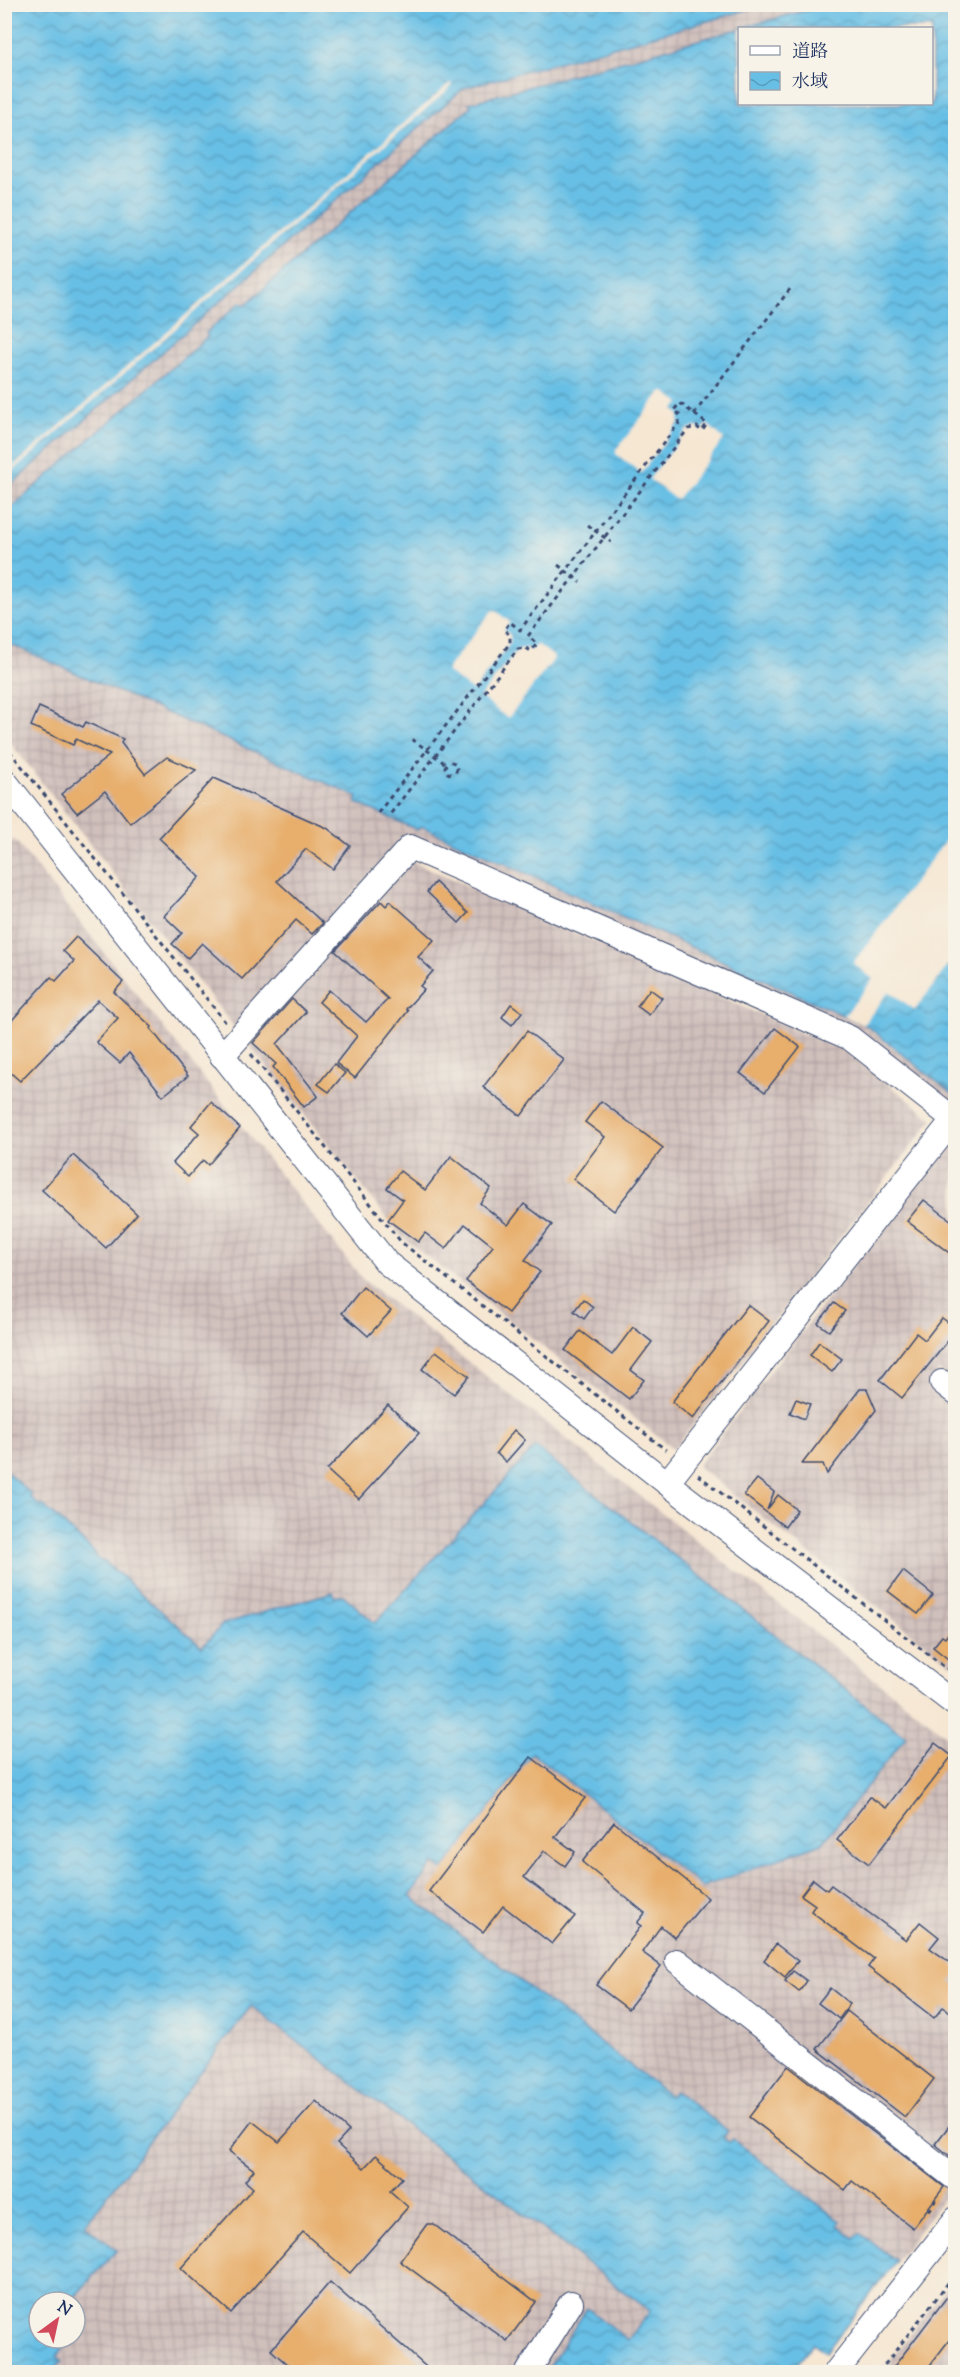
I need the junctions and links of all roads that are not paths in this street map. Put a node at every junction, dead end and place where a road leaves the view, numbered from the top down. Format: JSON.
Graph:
{"nodes":[{"id":1,"x":4,"y":780,"type":"edge"},
{"id":2,"x":230,"y":1047,"type":"junction"},
{"id":3,"x":954,"y":1121,"type":"edge"},
{"id":4,"x":667,"y":1483,"type":"junction"},
{"id":5,"x":953,"y":1690,"type":"edge"},
{"id":6,"x":677,"y":1962,"type":"dead end"},
{"id":7,"x":956,"y":2178,"type":"edge"},
{"id":8,"x":956,"y":2219,"type":"edge"},
{"id":9,"x":956,"y":2246,"type":"edge"},
{"id":10,"x":571,"y":2302,"type":"dead end"},
{"id":11,"x":528,"y":2373,"type":"edge"},
{"id":12,"x":836,"y":2373,"type":"edge"},
{"id":13,"x":857,"y":2373,"type":"edge"}],
"edges":[{"from":1,"to":2,"type":"street"},
{"from":2,"to":3,"type":"street"},
{"from":2,"to":4,"type":"street"},
{"from":3,"to":4,"type":"street"},
{"from":4,"to":5,"type":"street"},
{"from":6,"to":7,"type":"street"},
{"from":8,"to":12,"type":"street"},
{"from":9,"to":13,"type":"street"},
{"from":10,"to":11,"type":"street"}]}
